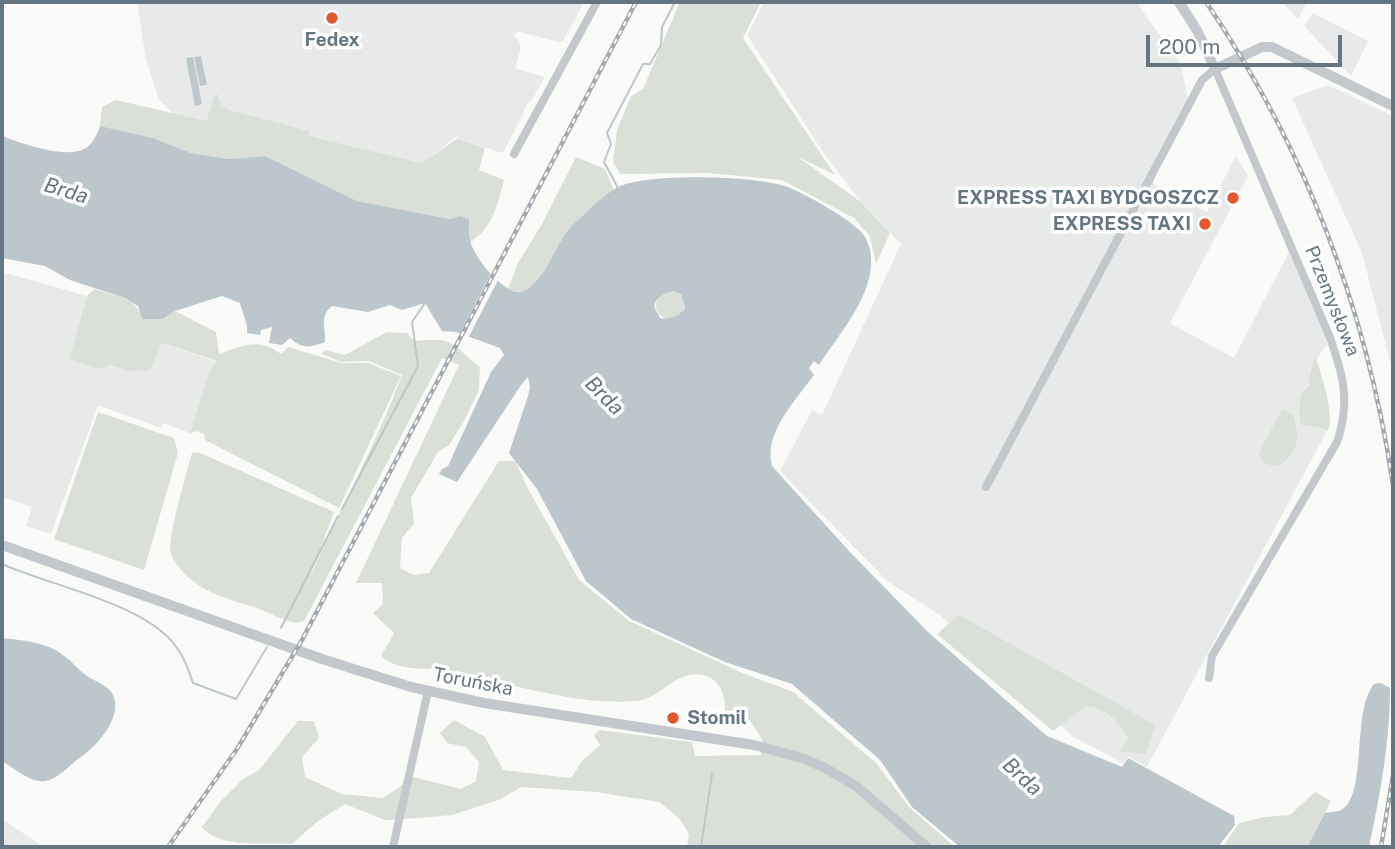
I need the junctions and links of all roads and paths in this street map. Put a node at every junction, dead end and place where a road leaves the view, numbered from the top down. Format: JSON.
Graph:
{"nodes":[{"id":1,"x":597,"y":2,"type":"edge"},
{"id":2,"x":1179,"y":2,"type":"edge"},
{"id":3,"x":1215,"y":69,"type":"junction"},
{"id":4,"x":1393,"y":106,"type":"edge"},
{"id":5,"x":514,"y":154,"type":"dead end"},
{"id":6,"x":986,"y":487,"type":"dead end"},
{"id":7,"x":2,"y":545,"type":"edge"},
{"id":8,"x":1209,"y":678,"type":"dead end"},
{"id":9,"x":428,"y":691,"type":"junction"},
{"id":10,"x":393,"y":847,"type":"edge"},
{"id":11,"x":927,"y":847,"type":"edge"}],
"edges":[{"from":1,"to":5,"type":"street"},
{"from":2,"to":3,"type":"street","name":"Przemysłowa"},
{"from":3,"to":4,"type":"street"},
{"from":3,"to":6,"type":"street"},
{"from":3,"to":8,"type":"street","name":"Przemysłowa"},
{"from":7,"to":9,"type":"street","name":"Toruńska"},
{"from":9,"to":10,"type":"street"},
{"from":9,"to":11,"type":"street","name":"Toruńska"}]}
